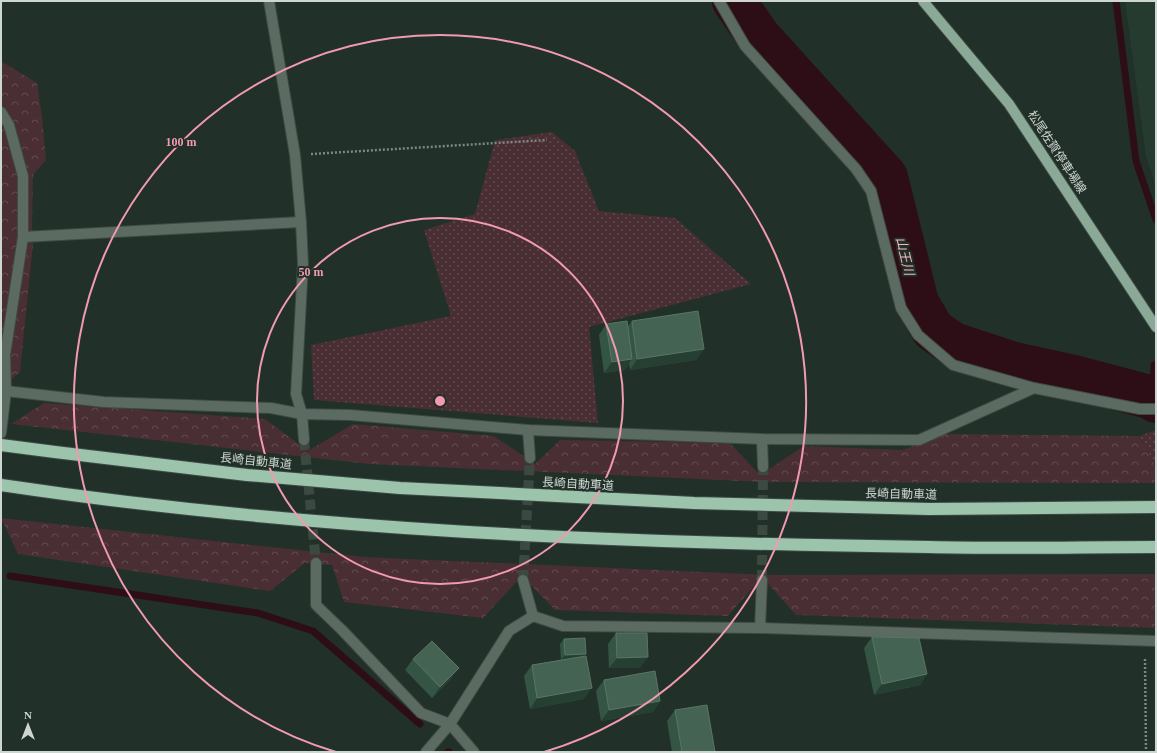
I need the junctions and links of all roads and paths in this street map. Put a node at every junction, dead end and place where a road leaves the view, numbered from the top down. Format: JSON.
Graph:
{"nodes":[{"id":1,"x":269,"y":1,"type":"edge"},
{"id":2,"x":719,"y":1,"type":"edge"},
{"id":3,"x":923,"y":1,"type":"edge"},
{"id":4,"x":1,"y":112,"type":"edge"},
{"id":5,"x":547,"y":140,"type":"dead end"},
{"id":6,"x":295,"y":155,"type":"junction"},
{"id":7,"x":301,"y":222,"type":"junction"},
{"id":8,"x":22,"y":236,"type":"junction"},
{"id":9,"x":1156,"y":327,"type":"edge"},
{"id":10,"x":1034,"y":388,"type":"junction"},
{"id":11,"x":6,"y":391,"type":"junction"},
{"id":12,"x":1156,"y":409,"type":"edge"},
{"id":13,"x":302,"y":414,"type":"junction"},
{"id":14,"x":528,"y":430,"type":"junction"},
{"id":15,"x":1,"y":433,"type":"edge"},
{"id":16,"x":762,"y":439,"type":"junction"},
{"id":17,"x":304,"y":440,"type":"tunnel mouth"},
{"id":18,"x":1,"y":445,"type":"edge"},
{"id":19,"x":530,"y":458,"type":"tunnel mouth"},
{"id":20,"x":763,"y":467,"type":"tunnel mouth"},
{"id":21,"x":1,"y":485,"type":"edge"},
{"id":22,"x":1156,"y":508,"type":"edge"},
{"id":23,"x":1156,"y":547,"type":"edge"},
{"id":24,"x":316,"y":563,"type":"tunnel mouth"},
{"id":25,"x":523,"y":580,"type":"tunnel mouth"},
{"id":26,"x":762,"y":580,"type":"tunnel mouth"},
{"id":27,"x":533,"y":616,"type":"junction"},
{"id":28,"x":760,"y":628,"type":"junction"},
{"id":29,"x":1156,"y":641,"type":"edge"},
{"id":30,"x":1145,"y":642,"type":"junction"},
{"id":31,"x":450,"y":724,"type":"junction"},
{"id":32,"x":426,"y":752,"type":"edge"},
{"id":33,"x":474,"y":752,"type":"edge"},
{"id":34,"x":1146,"y":752,"type":"edge"}],
"edges":[{"from":1,"to":6,"type":"street"},
{"from":2,"to":10,"type":"street"},
{"from":3,"to":9,"type":"main road","name":"松尾佐賀停車場線"},
{"from":4,"to":8,"type":"street"},
{"from":5,"to":6,"type":"path"},
{"from":6,"to":7,"type":"street"},
{"from":7,"to":8,"type":"street"},
{"from":7,"to":13,"type":"street"},
{"from":8,"to":11,"type":"street"},
{"from":10,"to":12,"type":"street"},
{"from":10,"to":16,"type":"street"},
{"from":11,"to":13,"type":"street"},
{"from":11,"to":15,"type":"street"},
{"from":13,"to":14,"type":"street"},
{"from":13,"to":17,"type":"street"},
{"from":14,"to":16,"type":"street"},
{"from":14,"to":19,"type":"street"},
{"from":16,"to":20,"type":"street"},
{"from":18,"to":22,"type":"highway","name":"長崎自動車道"},
{"from":21,"to":23,"type":"highway"},
{"from":24,"to":31,"type":"street"},
{"from":25,"to":27,"type":"street"},
{"from":26,"to":28,"type":"street"},
{"from":27,"to":28,"type":"street"},
{"from":27,"to":31,"type":"street"},
{"from":28,"to":30,"type":"street"},
{"from":29,"to":30,"type":"street"},
{"from":30,"to":34,"type":"path"},
{"from":31,"to":32,"type":"street"},
{"from":31,"to":33,"type":"street"}]}
